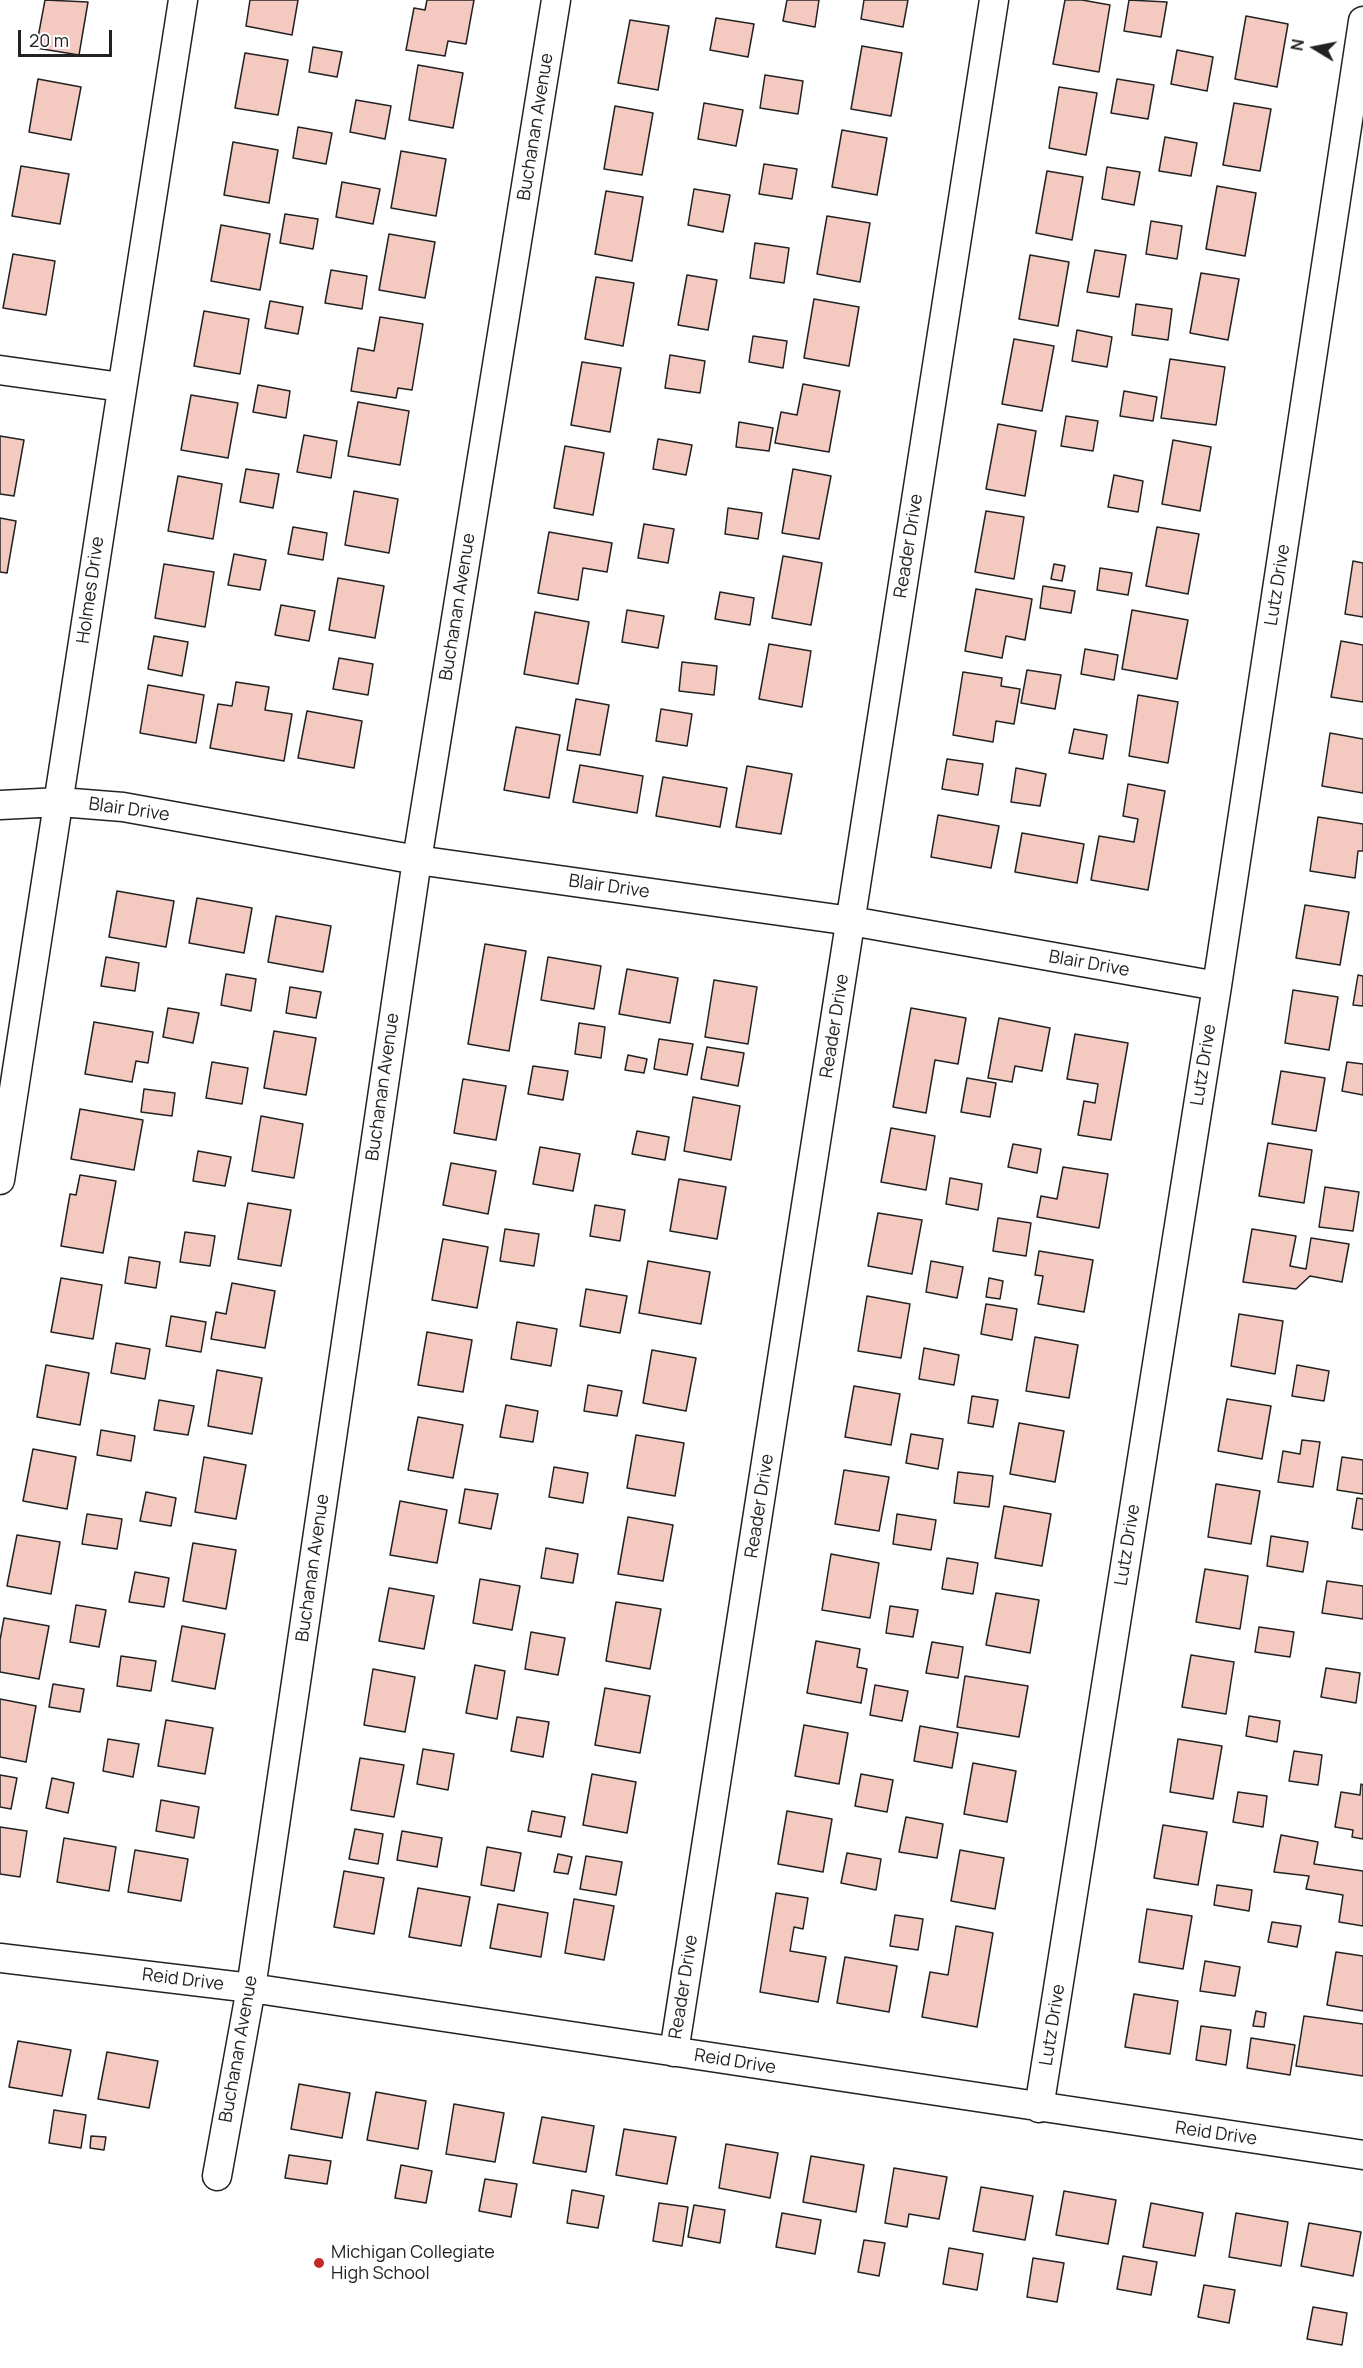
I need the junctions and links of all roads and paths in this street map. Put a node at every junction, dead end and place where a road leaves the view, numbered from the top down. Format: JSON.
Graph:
{"nodes":[{"id":1,"x":183,"y":0,"type":"edge"},
{"id":2,"x":556,"y":0,"type":"edge"},
{"id":3,"x":994,"y":0,"type":"edge"},
{"id":4,"x":1363,"y":21,"type":"edge"},
{"id":5,"x":0,"y":370,"type":"edge"},
{"id":6,"x":121,"y":387,"type":"junction"},
{"id":7,"x":60,"y":802,"type":"junction"},
{"id":8,"x":0,"y":805,"type":"edge"},
{"id":9,"x":417,"y":860,"type":"junction"},
{"id":10,"x":851,"y":921,"type":"junction"},
{"id":11,"x":1216,"y":986,"type":"junction"},
{"id":12,"x":0,"y":1180,"type":"edge"},
{"id":13,"x":0,"y":1958,"type":"edge"},
{"id":14,"x":251,"y":1988,"type":"junction"},
{"id":15,"x":674,"y":2052,"type":"junction"},
{"id":16,"x":1040,"y":2108,"type":"junction"},
{"id":17,"x":1363,"y":2155,"type":"edge"},
{"id":18,"x":217,"y":2176,"type":"dead end"}],
"edges":[{"from":1,"to":6,"type":"street","name":"Holmes Drive"},
{"from":2,"to":9,"type":"street","name":"Buchanan Avenue"},
{"from":3,"to":10,"type":"street","name":"Reader Drive"},
{"from":4,"to":11,"type":"street","name":"Lutz Drive"},
{"from":5,"to":6,"type":"street"},
{"from":6,"to":7,"type":"street","name":"Holmes Drive"},
{"from":7,"to":8,"type":"street","name":"Blair Drive"},
{"from":7,"to":9,"type":"street","name":"Blair Drive"},
{"from":7,"to":12,"type":"street","name":"Holmes Drive"},
{"from":9,"to":10,"type":"street","name":"Blair Drive"},
{"from":9,"to":14,"type":"street","name":"Buchanan Avenue"},
{"from":10,"to":11,"type":"street","name":"Blair Drive"},
{"from":10,"to":15,"type":"street","name":"Reader Drive"},
{"from":11,"to":16,"type":"street","name":"Lutz Drive"},
{"from":13,"to":14,"type":"street","name":"Reid Drive"},
{"from":14,"to":15,"type":"street","name":"Reid Drive"},
{"from":14,"to":18,"type":"street","name":"Buchanan Avenue"},
{"from":15,"to":16,"type":"street","name":"Reid Drive"},
{"from":16,"to":17,"type":"street","name":"Reid Drive"}]}
